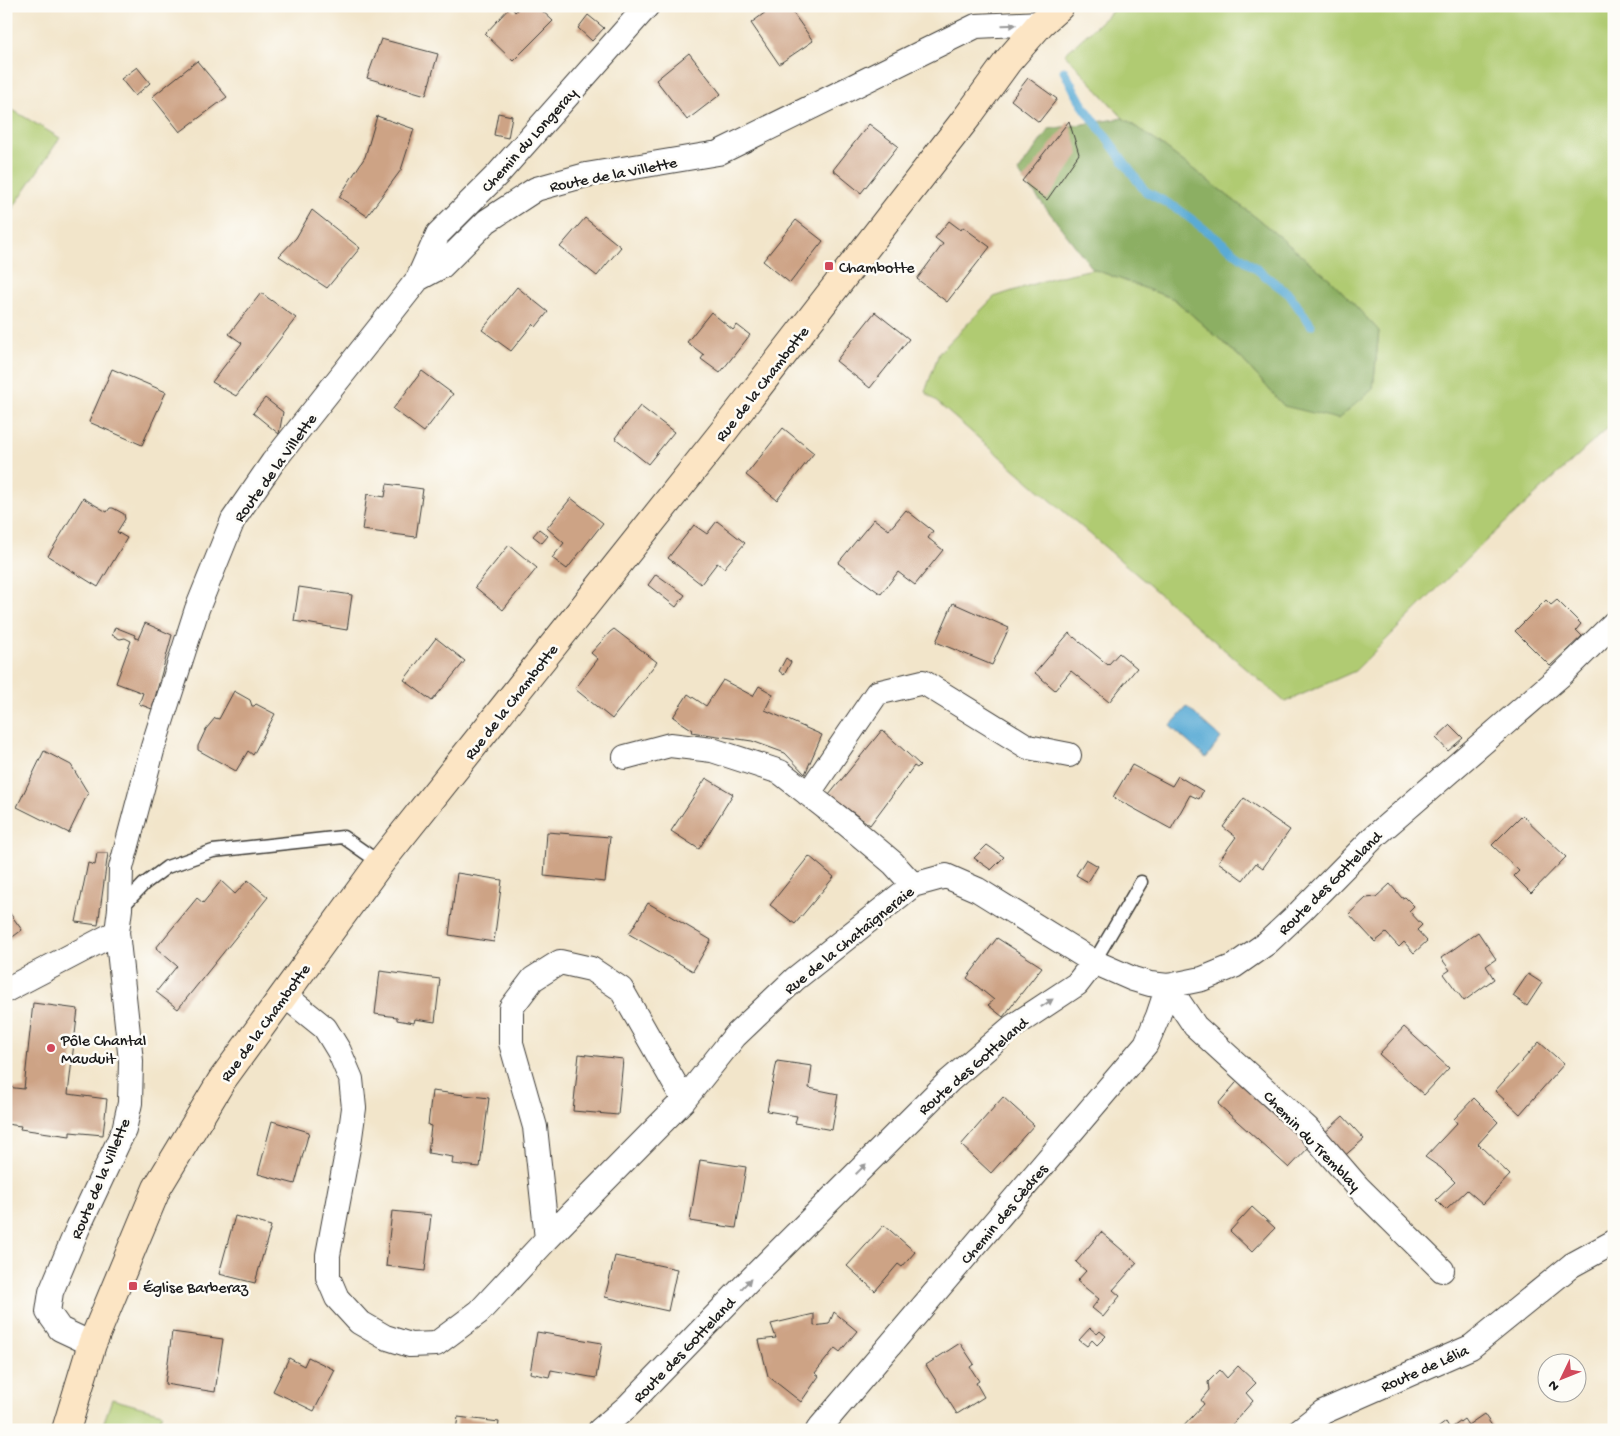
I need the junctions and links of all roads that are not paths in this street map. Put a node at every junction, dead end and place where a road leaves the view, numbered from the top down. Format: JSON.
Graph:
{"nodes":[{"id":1,"x":647,"y":6,"type":"edge"},
{"id":2,"x":1050,"y":15,"type":"edge"},
{"id":3,"x":418,"y":279,"type":"junction"},
{"id":4,"x":1614,"y":623,"type":"edge"},
{"id":5,"x":1069,"y":755,"type":"dead end"},
{"id":6,"x":625,"y":758,"type":"dead end"},
{"id":7,"x":808,"y":794,"type":"junction"},
{"id":8,"x":380,"y":863,"type":"junction"},
{"id":9,"x":1141,"y":882,"type":"dead end"},
{"id":10,"x":913,"y":885,"type":"junction"},
{"id":11,"x":120,"y":909,"type":"junction"},
{"id":12,"x":117,"y":932,"type":"junction"},
{"id":13,"x":1094,"y":962,"type":"junction"},
{"id":14,"x":1168,"y":986,"type":"junction"},
{"id":15,"x":6,"y":990,"type":"edge"},
{"id":16,"x":283,"y":994,"type":"junction"},
{"id":17,"x":684,"y":1100,"type":"junction"},
{"id":18,"x":547,"y":1239,"type":"junction"},
{"id":19,"x":1614,"y":1242,"type":"edge"},
{"id":20,"x":1442,"y":1270,"type":"dead end"},
{"id":21,"x":92,"y":1344,"type":"junction"},
{"id":22,"x":66,"y":1430,"type":"edge"},
{"id":23,"x":600,"y":1430,"type":"edge"},
{"id":24,"x":818,"y":1430,"type":"edge"},
{"id":25,"x":1300,"y":1430,"type":"edge"}],
"edges":[{"from":1,"to":3,"type":"street","name":"Chemin du Longeray"},
{"from":3,"to":2,"type":"street","name":"Route de la Villette","one_way":true},
{"from":2,"to":8,"type":"main road","name":"Rue de la Chambotte"},
{"from":3,"to":11,"type":"street","name":"Route de la Villette"},
{"from":4,"to":14,"type":"street","name":"Route des Gotteland"},
{"from":5,"to":7,"type":"street"},
{"from":6,"to":7,"type":"street"},
{"from":7,"to":10,"type":"street"},
{"from":8,"to":11,"type":"lane"},
{"from":8,"to":16,"type":"main road","name":"Rue de la Chambotte"},
{"from":9,"to":13,"type":"lane"},
{"from":10,"to":13,"type":"street","name":"Rue de la Chataîgneraie"},
{"from":10,"to":17,"type":"street","name":"Rue de la Chataîgneraie"},
{"from":11,"to":12,"type":"street","name":"Route de la Villette"},
{"from":12,"to":15,"type":"street"},
{"from":12,"to":21,"type":"street","name":"Route de la Villette"},
{"from":13,"to":14,"type":"street","name":"Route des Gotteland"},
{"from":23,"to":13,"type":"street","name":"Route des Gotteland","one_way":true},
{"from":14,"to":20,"type":"street","name":"Chemin du Tremblay"},
{"from":14,"to":24,"type":"street","name":"Chemin des Cèdres"},
{"from":16,"to":18,"type":"street","name":"Rue de la Chataîgneraie"},
{"from":16,"to":21,"type":"main road","name":"Rue de la Chambotte"},
{"from":17,"to":18,"type":"street","name":"Rue de la Chataîgneraie"},
{"from":17,"to":18,"type":"street"},
{"from":19,"to":25,"type":"street","name":"Route de Lélia"},
{"from":21,"to":22,"type":"main road","name":"Rue de la Chambotte"}]}
